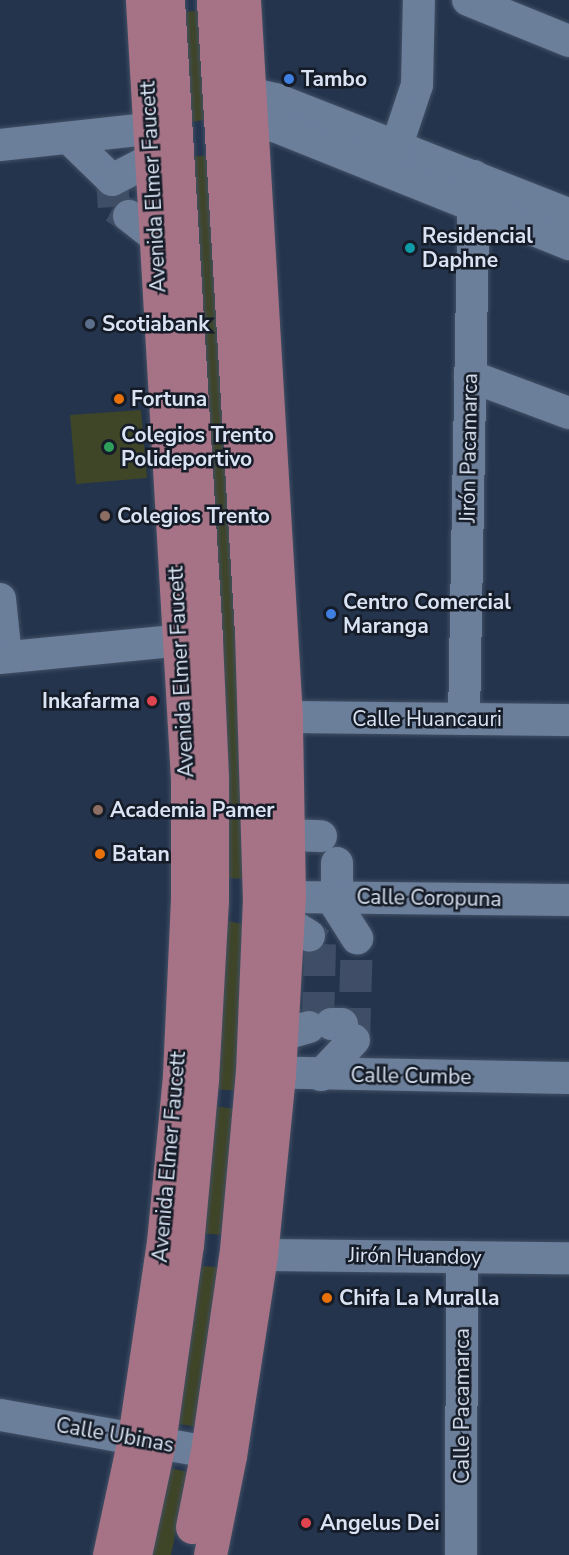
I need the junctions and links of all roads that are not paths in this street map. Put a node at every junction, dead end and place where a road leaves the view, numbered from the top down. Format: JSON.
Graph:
{"nodes":[{"id":1,"x":142,"y":0,"type":"edge"},
{"id":2,"x":168,"y":0,"type":"edge"},
{"id":3,"x":213,"y":0,"type":"edge"},
{"id":4,"x":244,"y":0,"type":"edge"},
{"id":5,"x":419,"y":0,"type":"edge"},
{"id":6,"x":468,"y":0,"type":"edge"},
{"id":7,"x":569,"y":41,"type":"edge"},
{"id":8,"x":158,"y":55,"type":"junction"},
{"id":9,"x":235,"y":107,"type":"junction"},
{"id":10,"x":69,"y":138,"type":"junction"},
{"id":11,"x":159,"y":138,"type":"junction"},
{"id":12,"x":0,"y":144,"type":"edge"},
{"id":13,"x":392,"y":158,"type":"junction"},
{"id":14,"x":474,"y":190,"type":"junction"},
{"id":15,"x":569,"y":214,"type":"edge"},
{"id":16,"x":129,"y":216,"type":"tunnel mouth"},
{"id":17,"x":156,"y":237,"type":"junction"},
{"id":18,"x":569,"y":244,"type":"edge"},
{"id":19,"x":470,"y":376,"type":"junction"},
{"id":20,"x":569,"y":413,"type":"edge"},
{"id":21,"x":0,"y":599,"type":"edge"},
{"id":22,"x":193,"y":639,"type":"junction"},
{"id":23,"x":3,"y":657,"type":"edge"},
{"id":24,"x":286,"y":717,"type":"junction"},
{"id":25,"x":464,"y":719,"type":"junction"},
{"id":26,"x":569,"y":720,"type":"edge"},
{"id":27,"x":274,"y":835,"type":"junction"},
{"id":28,"x":321,"y":836,"type":"dead end"},
{"id":29,"x":337,"y":863,"type":"dead end"},
{"id":30,"x":334,"y":897,"type":"junction"},
{"id":31,"x":200,"y":899,"type":"junction"},
{"id":32,"x":569,"y":900,"type":"edge"},
{"id":33,"x":311,"y":926,"type":"junction"},
{"id":34,"x":324,"y":1030,"type":"junction"},
{"id":35,"x":266,"y":1073,"type":"junction"},
{"id":36,"x":321,"y":1075,"type":"junction"},
{"id":37,"x":190,"y":1077,"type":"junction"},
{"id":38,"x":569,"y":1078,"type":"edge"},
{"id":39,"x":187,"y":1245,"type":"junction"},
{"id":40,"x":248,"y":1252,"type":"junction"},
{"id":41,"x":462,"y":1257,"type":"junction"},
{"id":42,"x":569,"y":1258,"type":"edge"},
{"id":43,"x":0,"y":1415,"type":"edge"},
{"id":44,"x":146,"y":1440,"type":"junction"},
{"id":45,"x":218,"y":1454,"type":"junction"},
{"id":46,"x":110,"y":1555,"type":"edge"},
{"id":47,"x":135,"y":1555,"type":"edge"},
{"id":48,"x":187,"y":1555,"type":"edge"},
{"id":49,"x":210,"y":1555,"type":"edge"},
{"id":50,"x":461,"y":1555,"type":"edge"}],
"edges":[{"from":1,"to":8,"type":"main road","name":"Avenida Elmer Faucett"},
{"from":2,"to":8,"type":"main road","name":"Avenida Elmer Faucett"},
{"from":3,"to":9,"type":"main road"},
{"from":4,"to":9,"type":"main road"},
{"from":5,"to":13,"type":"street"},
{"from":6,"to":7,"type":"street"},
{"from":8,"to":11,"type":"main road","name":"Avenida Elmer Faucett"},
{"from":9,"to":13,"type":"street"},
{"from":9,"to":24,"type":"main road"},
{"from":9,"to":27,"type":"main road"},
{"from":10,"to":11,"type":"street"},
{"from":10,"to":11,"type":"street"},
{"from":10,"to":12,"type":"street"},
{"from":11,"to":17,"type":"main road","name":"Avenida Elmer Faucett"},
{"from":11,"to":22,"type":"main road","name":"Avenida Elmer Faucett"},
{"from":13,"to":14,"type":"street"},
{"from":14,"to":15,"type":"street"},
{"from":14,"to":18,"type":"street"},
{"from":14,"to":19,"type":"street","name":"Jirón Pacamarca"},
{"from":16,"to":17,"type":"street"},
{"from":17,"to":22,"type":"main road","name":"Avenida Elmer Faucett"},
{"from":19,"to":20,"type":"street"},
{"from":19,"to":25,"type":"street","name":"Jirón Pacamarca"},
{"from":21,"to":23,"type":"street"},
{"from":22,"to":23,"type":"street"},
{"from":22,"to":31,"type":"main road","name":"Avenida Elmer Faucett"},
{"from":24,"to":25,"type":"street","name":"Calle Huancauri"},
{"from":24,"to":27,"type":"main road"},
{"from":25,"to":26,"type":"street","name":"Calle Huancauri"},
{"from":27,"to":28,"type":"street"},
{"from":27,"to":33,"type":"main road"},
{"from":29,"to":30,"type":"street"},
{"from":30,"to":32,"type":"street","name":"Calle Coropuna"},
{"from":30,"to":33,"type":"street","name":"Calle Coropuna"},
{"from":30,"to":33,"type":"street"},
{"from":31,"to":33,"type":"main road"},
{"from":31,"to":37,"type":"main road","name":"Avenida Elmer Faucett"},
{"from":33,"to":34,"type":"main road"},
{"from":33,"to":35,"type":"main road"},
{"from":34,"to":35,"type":"main road"},
{"from":34,"to":36,"type":"street"},
{"from":35,"to":36,"type":"street","name":"Calle Cumbe"},
{"from":35,"to":40,"type":"main road"},
{"from":36,"to":38,"type":"street","name":"Calle Cumbe"},
{"from":37,"to":39,"type":"main road","name":"Avenida Elmer Faucett"},
{"from":37,"to":44,"type":"main road","name":"Avenida Elmer Faucett"},
{"from":39,"to":40,"type":"main road"},
{"from":39,"to":44,"type":"main road","name":"Avenida Elmer Faucett"},
{"from":40,"to":41,"type":"street","name":"Jirón Huandoy"},
{"from":40,"to":45,"type":"main road"},
{"from":41,"to":42,"type":"street","name":"Jirón Huandoy"},
{"from":41,"to":50,"type":"street","name":"Calle Pacamarca"},
{"from":43,"to":44,"type":"street","name":"Calle Ubinas"},
{"from":44,"to":45,"type":"street","name":"Calle Ubinas"},
{"from":44,"to":46,"type":"main road","name":"Avenida Elmer Faucett"},
{"from":44,"to":47,"type":"main road","name":"Avenida Elmer Faucett"},
{"from":45,"to":48,"type":"main road"},
{"from":45,"to":49,"type":"main road"}]}
